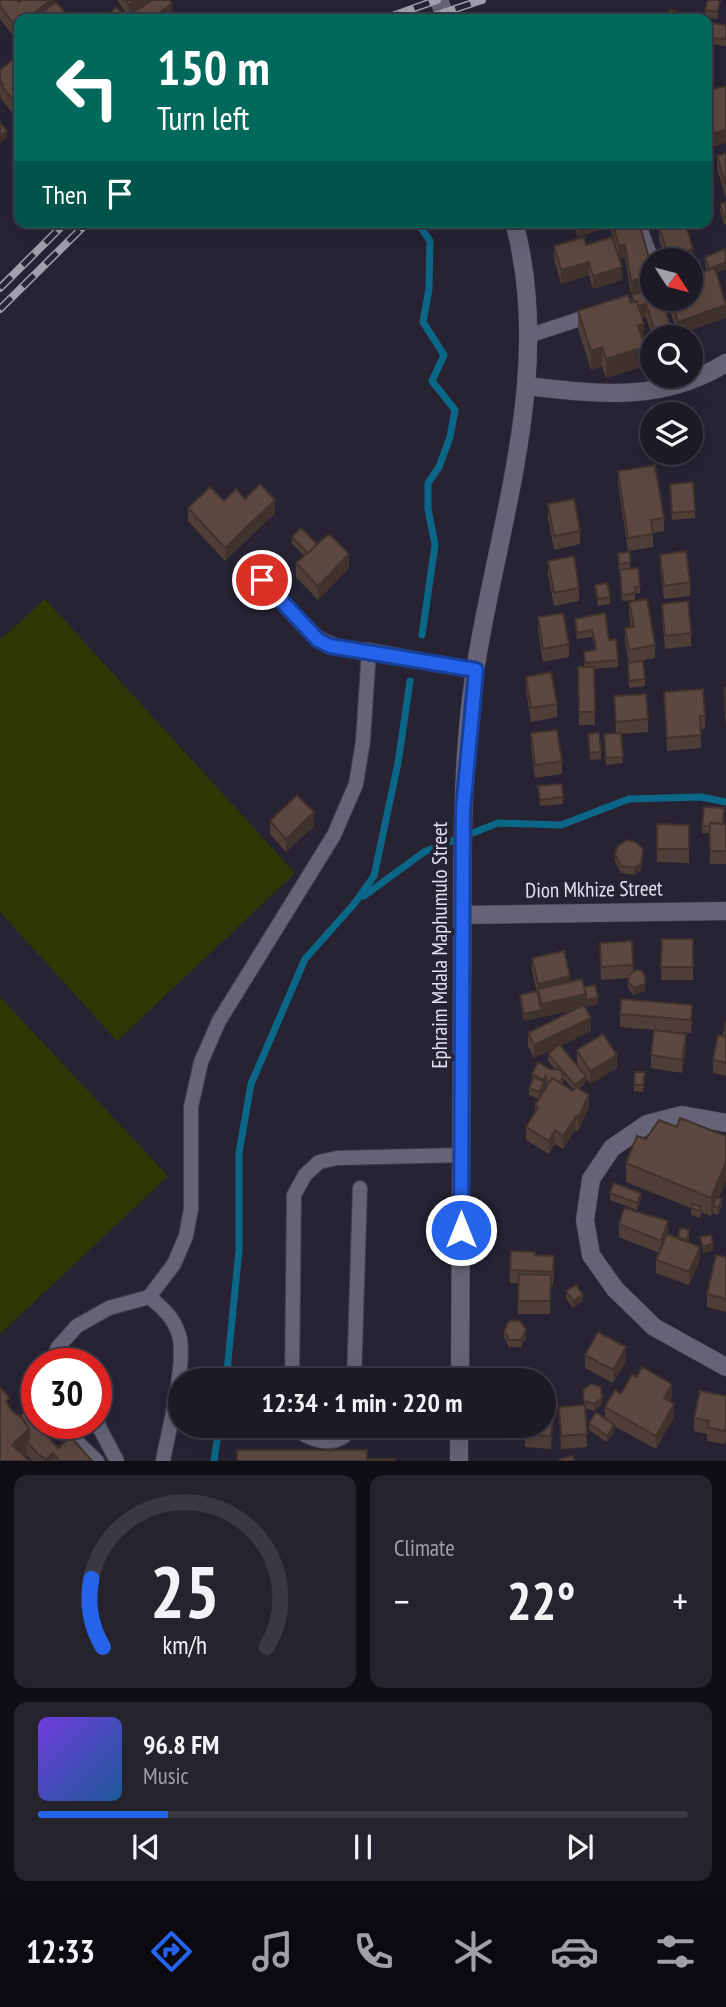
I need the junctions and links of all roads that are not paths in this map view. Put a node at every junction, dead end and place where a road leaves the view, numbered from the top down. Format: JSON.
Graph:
{"nodes":[{"id":1,"x":516,"y":228,"type":"edge"},
{"id":2,"x":640,"y":228,"type":"edge"},
{"id":3,"x":647,"y":248,"type":"edge"},
{"id":4,"x":604,"y":312,"type":"edge"},
{"id":5,"x":528,"y":336,"type":"junction"},
{"id":6,"x":726,"y":363,"type":"edge"},
{"id":7,"x":527,"y":386,"type":"junction"},
{"id":8,"x":262,"y":580,"type":"dead end"},
{"id":9,"x":369,"y":650,"type":"junction"},
{"id":10,"x":476,"y":670,"type":"junction"},
{"id":11,"x":726,"y":911,"type":"edge"},
{"id":12,"x":463,"y":915,"type":"junction"},
{"id":13,"x":726,"y":1123,"type":"edge"},
{"id":14,"x":461,"y":1155,"type":"junction"},
{"id":15,"x":360,"y":1188,"type":"dead end"},
{"id":16,"x":149,"y":1297,"type":"junction"},
{"id":17,"x":58,"y":1347,"type":"edge"},
{"id":18,"x":726,"y":1367,"type":"edge"},
{"id":19,"x":292,"y":1368,"type":"edge"},
{"id":20,"x":354,"y":1368,"type":"edge"},
{"id":21,"x":460,"y":1368,"type":"edge"},
{"id":22,"x":307,"y":1438,"type":"edge"},
{"id":23,"x":343,"y":1438,"type":"edge"},
{"id":24,"x":459,"y":1438,"type":"edge"},
{"id":25,"x":74,"y":1439,"type":"edge"},
{"id":26,"x":105,"y":1439,"type":"edge"},
{"id":27,"x":97,"y":1461,"type":"edge"},
{"id":28,"x":117,"y":1461,"type":"edge"},
{"id":29,"x":163,"y":1461,"type":"edge"},
{"id":30,"x":459,"y":1461,"type":"edge"}],
"edges":[{"from":1,"to":5,"type":"street","name":"Ephraim Mdala Maphumulo Street"},
{"from":2,"to":3,"type":"lane"},
{"from":4,"to":5,"type":"lane"},
{"from":5,"to":7,"type":"street","name":"Ephraim Mdala Maphumulo Street"},
{"from":6,"to":7,"type":"street"},
{"from":7,"to":10,"type":"street","name":"Ephraim Mdala Maphumulo Street"},
{"from":8,"to":9,"type":"lane"},
{"from":9,"to":10,"type":"lane"},
{"from":9,"to":16,"type":"lane"},
{"from":10,"to":12,"type":"street","name":"Ephraim Mdala Maphumulo Street"},
{"from":11,"to":12,"type":"street","name":"Dion Mkhize Street"},
{"from":12,"to":14,"type":"street","name":"Ephraim Mdala Maphumulo Street"},
{"from":13,"to":18,"type":"street"},
{"from":14,"to":19,"type":"lane"},
{"from":14,"to":21,"type":"street","name":"Ephraim Mdala Maphumulo Street"},
{"from":15,"to":20,"type":"lane"},
{"from":16,"to":17,"type":"lane"},
{"from":16,"to":29,"type":"lane"},
{"from":22,"to":23,"type":"lane"},
{"from":24,"to":30,"type":"street"},
{"from":25,"to":27,"type":"lane"},
{"from":26,"to":28,"type":"lane"}]}
